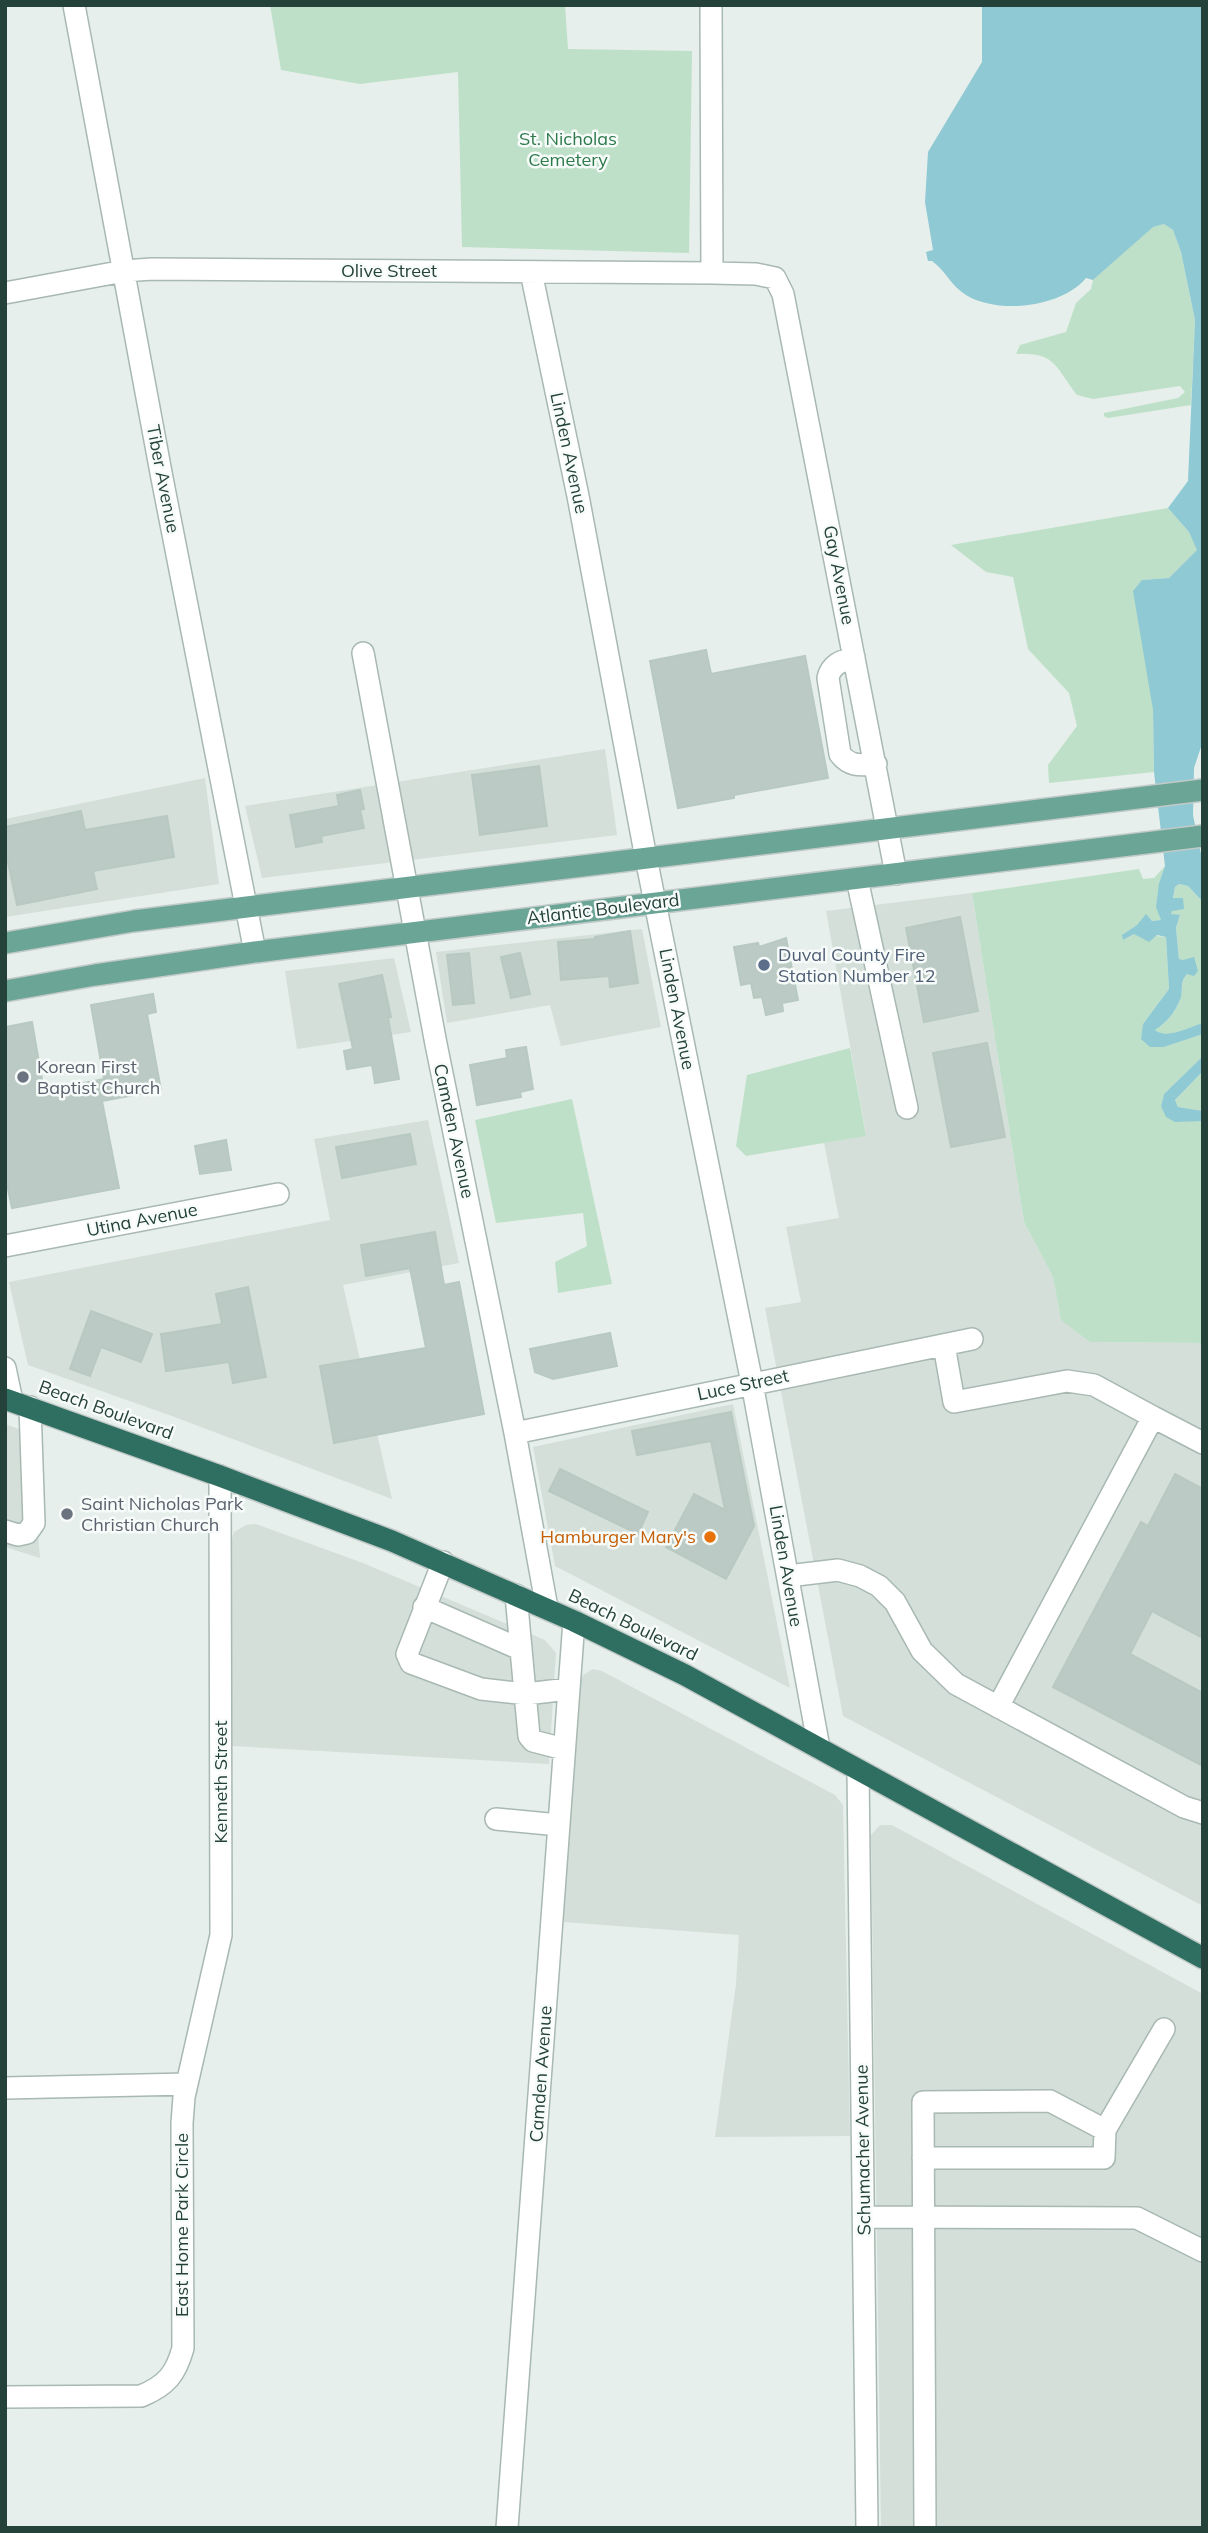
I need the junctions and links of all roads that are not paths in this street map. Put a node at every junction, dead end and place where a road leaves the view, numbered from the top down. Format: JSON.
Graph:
{"nodes":[{"id":1,"x":74,"y":5,"type":"edge"},
{"id":2,"x":711,"y":5,"type":"edge"},
{"id":3,"x":124,"y":271,"type":"junction"},
{"id":4,"x":531,"y":272,"type":"junction"},
{"id":5,"x":712,"y":273,"type":"junction"},
{"id":6,"x":775,"y":278,"type":"joint"},
{"id":7,"x":5,"y":293,"type":"edge"},
{"id":8,"x":363,"y":653,"type":"dead end"},
{"id":9,"x":855,"y":657,"type":"junction"},
{"id":10,"x":876,"y":764,"type":"junction"},
{"id":11,"x":1203,"y":790,"type":"edge"},
{"id":12,"x":888,"y":828,"type":"junction"},
{"id":13,"x":1203,"y":836,"type":"edge"},
{"id":14,"x":646,"y":858,"type":"junction"},
{"id":15,"x":897,"y":874,"type":"junction"},
{"id":16,"x":857,"y":879,"type":"junction"},
{"id":17,"x":407,"y":886,"type":"junction"},
{"id":18,"x":656,"y":902,"type":"junction"},
{"id":19,"x":247,"y":906,"type":"junction"},
{"id":20,"x":416,"y":932,"type":"junction"},
{"id":21,"x":5,"y":943,"type":"edge"},
{"id":22,"x":255,"y":952,"type":"junction"},
{"id":23,"x":5,"y":991,"type":"edge"},
{"id":24,"x":908,"y":1108,"type":"dead end"},
{"id":25,"x":278,"y":1194,"type":"dead end"},
{"id":26,"x":5,"y":1246,"type":"edge"},
{"id":27,"x":972,"y":1339,"type":"dead end"},
{"id":28,"x":944,"y":1345,"type":"junction"},
{"id":29,"x":5,"y":1368,"type":"edge"},
{"id":30,"x":752,"y":1383,"type":"junction"},
{"id":31,"x":13,"y":1401,"type":"edge"},
{"id":32,"x":1153,"y":1417,"type":"junction"},
{"id":33,"x":514,"y":1433,"type":"junction"},
{"id":34,"x":1203,"y":1443,"type":"edge"},
{"id":35,"x":220,"y":1476,"type":"junction"},
{"id":36,"x":5,"y":1531,"type":"edge"},
{"id":37,"x":443,"y":1562,"type":"junction"},
{"id":38,"x":788,"y":1576,"type":"junction"},
{"id":39,"x":516,"y":1594,"type":"junction"},
{"id":40,"x":424,"y":1607,"type":"junction"},
{"id":41,"x":547,"y":1608,"type":"junction"},
{"id":42,"x":574,"y":1621,"type":"junction"},
{"id":43,"x":520,"y":1648,"type":"junction"},
{"id":44,"x":568,"y":1689,"type":"junction"},
{"id":45,"x":526,"y":1694,"type":"junction"},
{"id":46,"x":998,"y":1707,"type":"junction"},
{"id":47,"x":819,"y":1748,"type":"junction"},
{"id":48,"x":564,"y":1749,"type":"junction"},
{"id":49,"x":858,"y":1771,"type":"junction"},
{"id":50,"x":1203,"y":1813,"type":"edge"},
{"id":51,"x":496,"y":1819,"type":"dead end"},
{"id":52,"x":559,"y":1825,"type":"junction"},
{"id":53,"x":1203,"y":1958,"type":"edge"},
{"id":54,"x":1164,"y":2029,"type":"dead end"},
{"id":55,"x":187,"y":2084,"type":"junction"},
{"id":56,"x":5,"y":2088,"type":"edge"},
{"id":57,"x":1105,"y":2130,"type":"junction"},
{"id":58,"x":923,"y":2158,"type":"junction"},
{"id":59,"x":864,"y":2217,"type":"junction"},
{"id":60,"x":924,"y":2217,"type":"junction"},
{"id":61,"x":1203,"y":2251,"type":"edge"},
{"id":62,"x":5,"y":2397,"type":"edge"},
{"id":63,"x":507,"y":2528,"type":"edge"},
{"id":64,"x":867,"y":2528,"type":"edge"},
{"id":65,"x":925,"y":2528,"type":"edge"}],
"edges":[{"from":1,"to":3,"type":"street","name":"Tiber Avenue"},
{"from":2,"to":5,"type":"street"},
{"from":3,"to":4,"type":"street","name":"Olive Street"},
{"from":3,"to":7,"type":"street","name":"Olive Street"},
{"from":3,"to":19,"type":"street","name":"Tiber Avenue"},
{"from":4,"to":5,"type":"street","name":"Olive Street"},
{"from":4,"to":14,"type":"street","name":"Linden Avenue"},
{"from":5,"to":6,"type":"street","name":"Olive Street"},
{"from":6,"to":9,"type":"street","name":"Gay Avenue"},
{"from":8,"to":17,"type":"street","name":"Camden Avenue"},
{"from":9,"to":10,"type":"street","name":"Gay Avenue"},
{"from":9,"to":10,"type":"street"},
{"from":10,"to":12,"type":"street","name":"Gay Avenue"},
{"from":11,"to":12,"type":"main road"},
{"from":12,"to":14,"type":"main road"},
{"from":12,"to":15,"type":"street","name":"Gay Avenue"},
{"from":13,"to":15,"type":"main road","name":"Atlantic Boulevard"},
{"from":14,"to":17,"type":"main road"},
{"from":14,"to":18,"type":"street","name":"Linden Avenue"},
{"from":15,"to":16,"type":"main road","name":"Atlantic Boulevard"},
{"from":16,"to":18,"type":"main road","name":"Atlantic Boulevard"},
{"from":16,"to":24,"type":"street"},
{"from":17,"to":19,"type":"main road"},
{"from":17,"to":20,"type":"street","name":"Camden Avenue"},
{"from":18,"to":20,"type":"main road","name":"Atlantic Boulevard"},
{"from":18,"to":30,"type":"street","name":"Linden Avenue"},
{"from":19,"to":21,"type":"main road"},
{"from":19,"to":22,"type":"street","name":"Tiber Avenue"},
{"from":20,"to":22,"type":"main road","name":"Atlantic Boulevard"},
{"from":20,"to":33,"type":"street","name":"Camden Avenue"},
{"from":22,"to":23,"type":"main road","name":"Atlantic Boulevard"},
{"from":25,"to":26,"type":"street","name":"Utina Avenue"},
{"from":27,"to":28,"type":"street","name":"Luce Street"},
{"from":28,"to":30,"type":"street","name":"Luce Street"},
{"from":28,"to":32,"type":"street"},
{"from":29,"to":31,"type":"street"},
{"from":30,"to":33,"type":"street","name":"Luce Street"},
{"from":30,"to":38,"type":"street","name":"Linden Avenue"},
{"from":31,"to":35,"type":"highway","name":"Beach Boulevard"},
{"from":31,"to":36,"type":"street"},
{"from":32,"to":34,"type":"street"},
{"from":32,"to":46,"type":"street"},
{"from":33,"to":41,"type":"street","name":"Camden Avenue"},
{"from":35,"to":37,"type":"highway","name":"Beach Boulevard"},
{"from":35,"to":55,"type":"street","name":"Kenneth Street"},
{"from":37,"to":39,"type":"highway","name":"Beach Boulevard"},
{"from":37,"to":40,"type":"street"},
{"from":38,"to":46,"type":"street"},
{"from":38,"to":47,"type":"street","name":"Linden Avenue"},
{"from":39,"to":41,"type":"highway","name":"Beach Boulevard"},
{"from":39,"to":43,"type":"street"},
{"from":40,"to":43,"type":"street"},
{"from":40,"to":45,"type":"street"},
{"from":41,"to":42,"type":"highway","name":"Beach Boulevard"},
{"from":42,"to":44,"type":"street","name":"Camden Avenue"},
{"from":42,"to":47,"type":"highway","name":"Beach Boulevard"},
{"from":43,"to":45,"type":"street"},
{"from":44,"to":45,"type":"street"},
{"from":44,"to":48,"type":"street","name":"Camden Avenue"},
{"from":45,"to":48,"type":"street"},
{"from":46,"to":50,"type":"street"},
{"from":47,"to":49,"type":"highway","name":"Beach Boulevard"},
{"from":48,"to":52,"type":"street","name":"Camden Avenue"},
{"from":49,"to":53,"type":"highway","name":"Beach Boulevard"},
{"from":49,"to":59,"type":"street","name":"Schumacher Avenue"},
{"from":51,"to":52,"type":"street"},
{"from":52,"to":63,"type":"street","name":"Camden Avenue"},
{"from":54,"to":57,"type":"street"},
{"from":55,"to":56,"type":"street"},
{"from":55,"to":62,"type":"street","name":"East Home Park Circle"},
{"from":57,"to":58,"type":"street"},
{"from":57,"to":58,"type":"street"},
{"from":58,"to":60,"type":"street"},
{"from":59,"to":60,"type":"street"},
{"from":59,"to":64,"type":"street","name":"Schumacher Avenue"},
{"from":60,"to":61,"type":"street"},
{"from":60,"to":65,"type":"street"}]}
